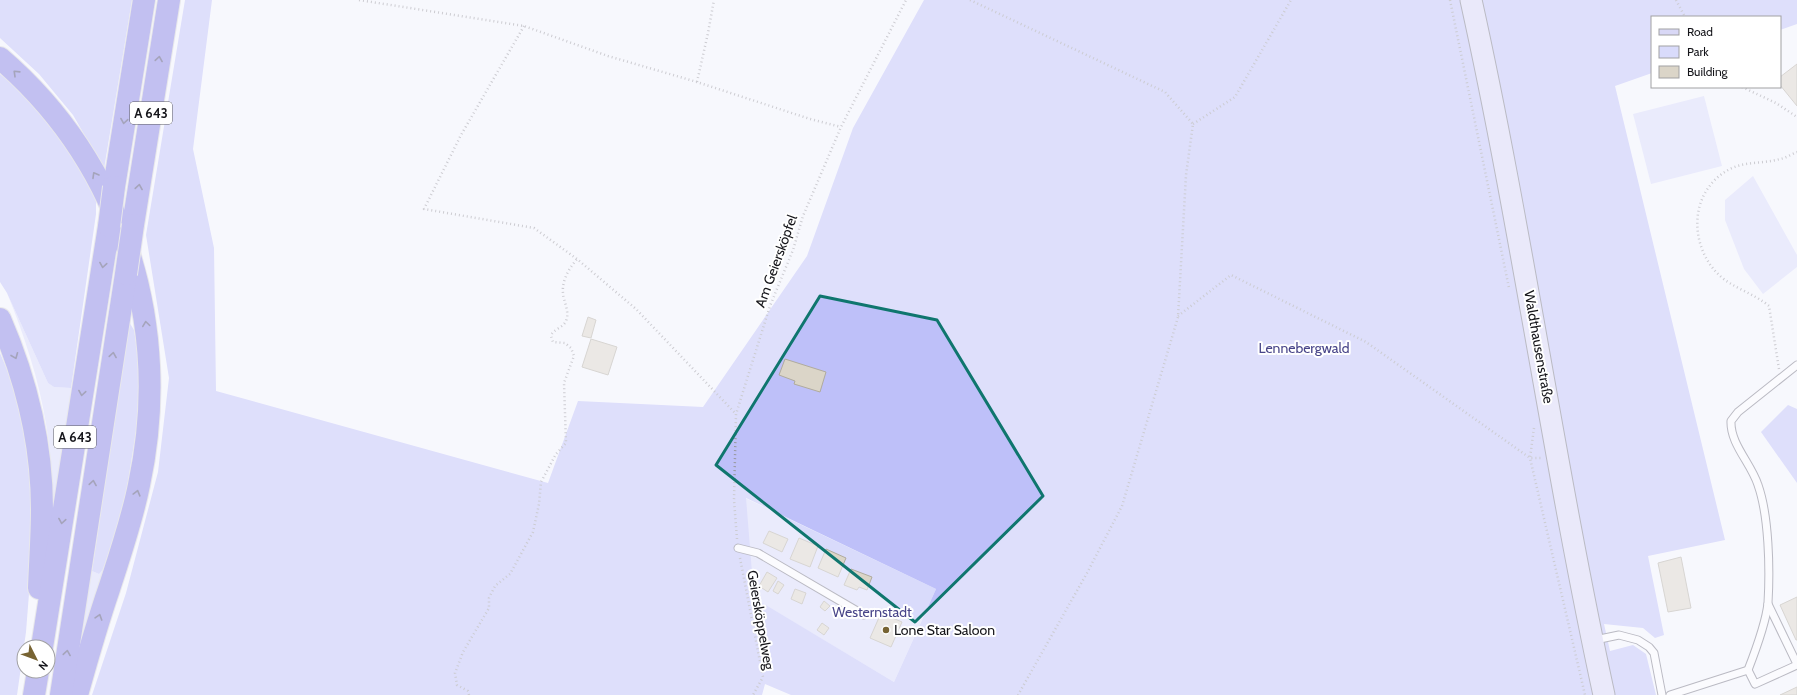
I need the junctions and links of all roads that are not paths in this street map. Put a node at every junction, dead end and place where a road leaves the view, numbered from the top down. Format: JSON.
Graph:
{"nodes":[{"id":1,"x":144,"y":0,"type":"edge"},
{"id":2,"x":169,"y":0,"type":"edge"},
{"id":3,"x":1471,"y":0,"type":"edge"},
{"id":4,"x":0,"y":58,"type":"edge"},
{"id":5,"x":0,"y":320,"type":"edge"},
{"id":6,"x":1797,"y":365,"type":"edge"},
{"id":7,"x":738,"y":548,"type":"road end"},
{"id":8,"x":1768,"y":604,"type":"junction"},
{"id":9,"x":864,"y":615,"type":"dead end"},
{"id":10,"x":37,"y":639,"type":"edge"},
{"id":11,"x":43,"y":639,"type":"edge"},
{"id":12,"x":1592,"y":640,"type":"junction"},
{"id":13,"x":1797,"y":664,"type":"edge"},
{"id":14,"x":1748,"y":670,"type":"junction"},
{"id":15,"x":61,"y":695,"type":"edge"},
{"id":16,"x":77,"y":695,"type":"edge"},
{"id":17,"x":1604,"y":695,"type":"edge"},
{"id":18,"x":1662,"y":695,"type":"edge"},
{"id":19,"x":1670,"y":695,"type":"edge"}],
"edges":[{"from":1,"to":11,"type":"highway","number":"A 643","one_way":true,"bridge":true},
{"from":15,"to":2,"type":"highway","number":"A 643","one_way":true,"bridge":true},
{"from":3,"to":12,"type":"street","name":"Waldthausenstraße"},
{"from":16,"to":4,"type":"highway","one_way":true},
{"from":5,"to":10,"type":"highway","one_way":true},
{"from":6,"to":8,"type":"lane"},
{"from":7,"to":9,"type":"lane"},
{"from":8,"to":13,"type":"lane"},
{"from":8,"to":14,"type":"lane"},
{"from":12,"to":17,"type":"street","name":"Waldthausenstraße"},
{"from":12,"to":18,"type":"lane"},
{"from":13,"to":14,"type":"lane"},
{"from":14,"to":19,"type":"lane"}]}
